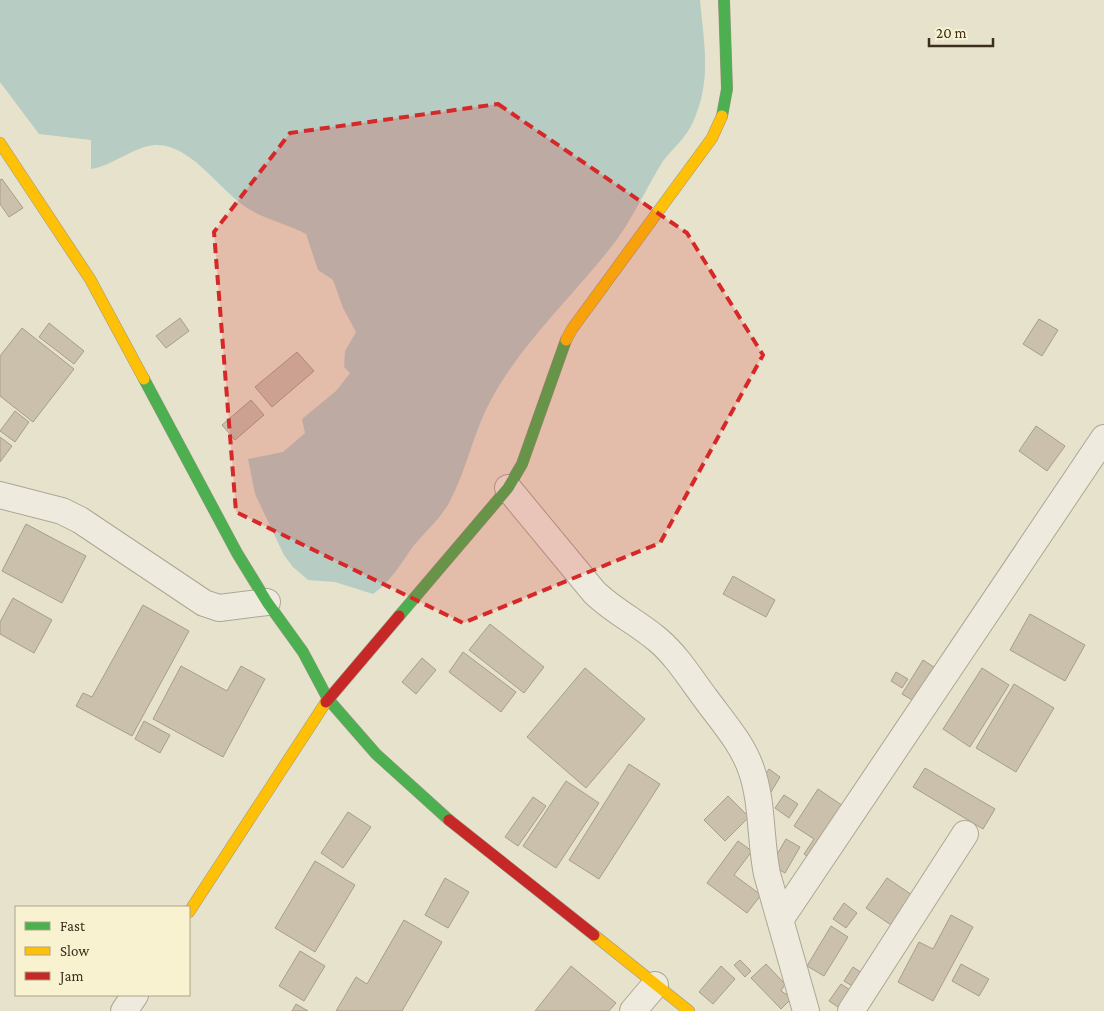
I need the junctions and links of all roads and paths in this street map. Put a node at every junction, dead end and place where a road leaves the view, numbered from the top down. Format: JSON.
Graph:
{"nodes":[{"id":1,"x":724,"y":0,"type":"edge"},
{"id":2,"x":0,"y":144,"type":"edge"},
{"id":3,"x":1104,"y":438,"type":"edge"},
{"id":4,"x":508,"y":488,"type":"junction"},
{"id":5,"x":0,"y":495,"type":"edge"},
{"id":6,"x":268,"y":602,"type":"junction"},
{"id":7,"x":328,"y":699,"type":"junction"},
{"id":8,"x":965,"y":834,"type":"dead end"},
{"id":9,"x":190,"y":910,"type":"edge"},
{"id":10,"x":780,"y":920,"type":"junction"},
{"id":11,"x":655,"y":985,"type":"junction"},
{"id":12,"x":134,"y":996,"type":"edge"},
{"id":13,"x":124,"y":1011,"type":"edge"},
{"id":14,"x":633,"y":1011,"type":"edge"},
{"id":15,"x":689,"y":1011,"type":"edge"},
{"id":16,"x":806,"y":1011,"type":"edge"},
{"id":17,"x":851,"y":1011,"type":"edge"}],
"edges":[{"from":1,"to":4,"type":"main road"},
{"from":2,"to":6,"type":"main road"},
{"from":3,"to":10,"type":"street"},
{"from":4,"to":7,"type":"main road"},
{"from":4,"to":10,"type":"street"},
{"from":5,"to":6,"type":"street"},
{"from":6,"to":7,"type":"main road"},
{"from":7,"to":9,"type":"main road"},
{"from":7,"to":11,"type":"main road"},
{"from":8,"to":17,"type":"street"},
{"from":10,"to":16,"type":"street"},
{"from":11,"to":14,"type":"street"},
{"from":11,"to":15,"type":"main road"},
{"from":12,"to":13,"type":"street"}]}
